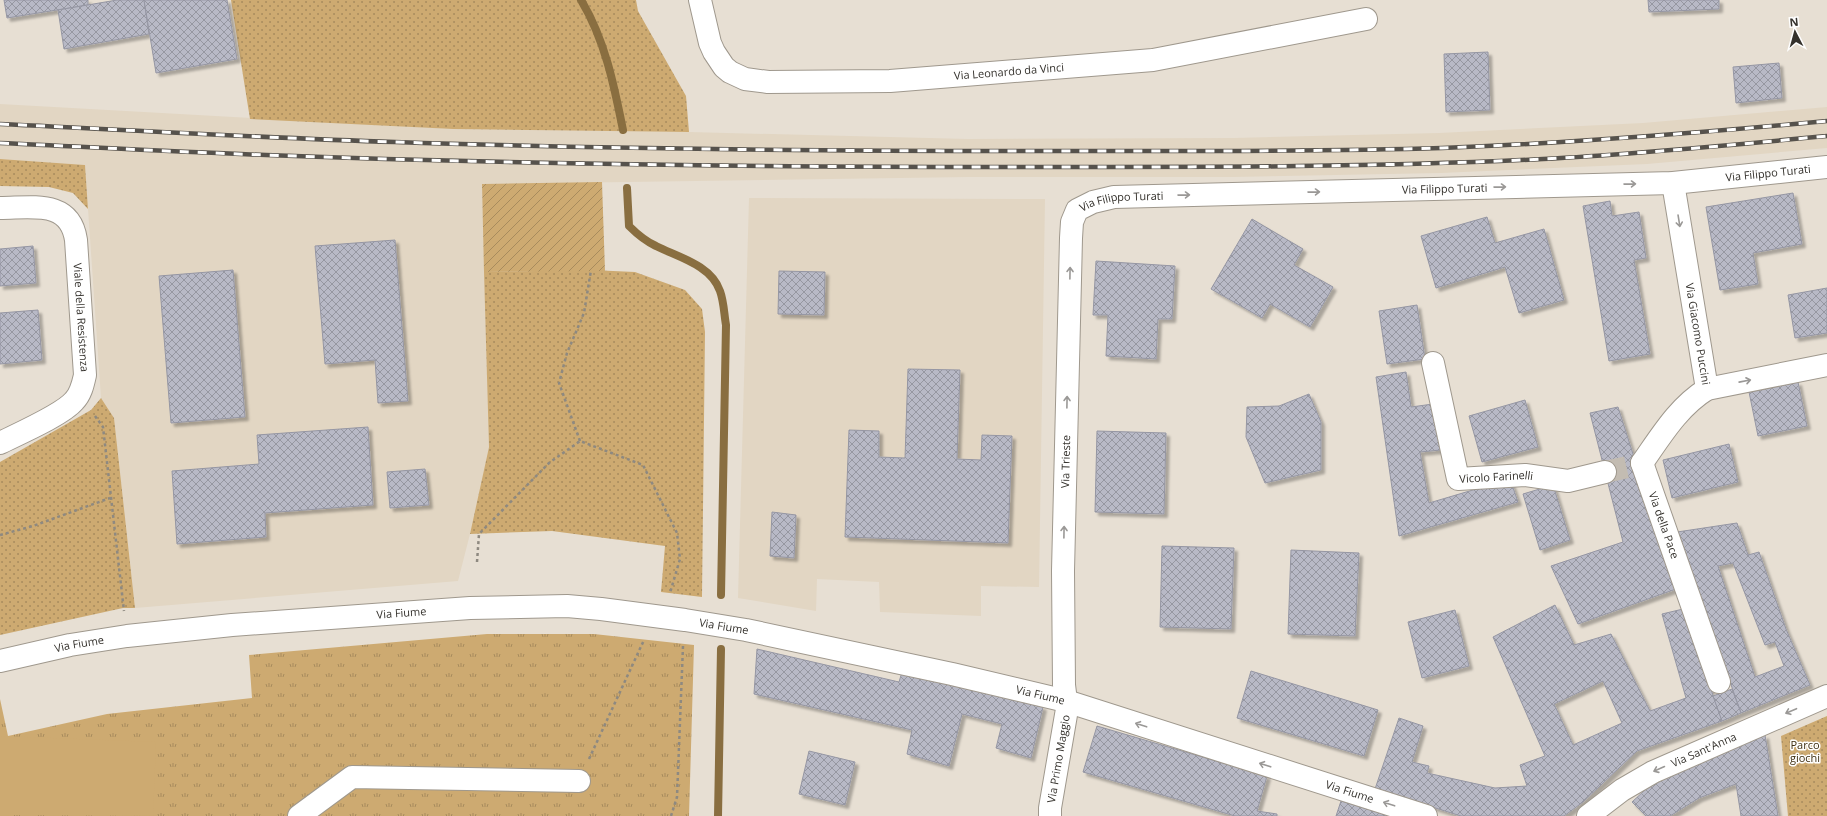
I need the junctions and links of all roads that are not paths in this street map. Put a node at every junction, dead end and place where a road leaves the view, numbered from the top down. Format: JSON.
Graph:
{"nodes":[{"id":1,"x":700,"y":0,"type":"edge"},
{"id":2,"x":1366,"y":19,"type":"dead end"},
{"id":3,"x":1827,"y":166,"type":"edge"},
{"id":4,"x":1673,"y":183,"type":"junction"},
{"id":5,"x":0,"y":208,"type":"edge"},
{"id":6,"x":1072,"y":222,"type":"joint"},
{"id":7,"x":1432,"y":363,"type":"dead end"},
{"id":8,"x":1827,"y":365,"type":"edge"},
{"id":9,"x":1707,"y":389,"type":"junction"},
{"id":10,"x":0,"y":443,"type":"edge"},
{"id":11,"x":1605,"y":472,"type":"tunnel mouth"},
{"id":12,"x":0,"y":661,"type":"edge"},
{"id":13,"x":1719,"y":682,"type":"dead end"},
{"id":14,"x":1827,"y":696,"type":"edge"},
{"id":15,"x":1066,"y":701,"type":"junction"},
{"id":16,"x":579,"y":781,"type":"road end"},
{"id":17,"x":299,"y":816,"type":"edge"},
{"id":18,"x":1050,"y":816,"type":"edge"},
{"id":19,"x":1426,"y":816,"type":"edge"},
{"id":20,"x":1588,"y":816,"type":"edge"}],
"edges":[{"from":1,"to":2,"type":"street","name":"Via Leonardo da Vinci"},
{"from":3,"to":4,"type":"street","name":"Via Filippo Turati"},
{"from":6,"to":4,"type":"street","name":"Via Filippo Turati","one_way":true},
{"from":4,"to":9,"type":"street","name":"Via Giacomo Puccini","one_way":true},
{"from":5,"to":10,"type":"street","name":"Viale della Resistenza"},
{"from":15,"to":6,"type":"street","name":"Via Trieste","one_way":true},
{"from":7,"to":11,"type":"street","name":"Vicolo Farinelli"},
{"from":9,"to":8,"type":"street","name":"Via Giacomo Puccini","one_way":true},
{"from":9,"to":13,"type":"street","name":"Via della Pace"},
{"from":12,"to":15,"type":"street","name":"Via Fiume"},
{"from":14,"to":20,"type":"street","name":"Via Sant'Anna","one_way":true},
{"from":15,"to":18,"type":"street","name":"Via Primo Maggio"},
{"from":19,"to":15,"type":"street","name":"Via Fiume","one_way":true},
{"from":16,"to":17,"type":"street"}]}
